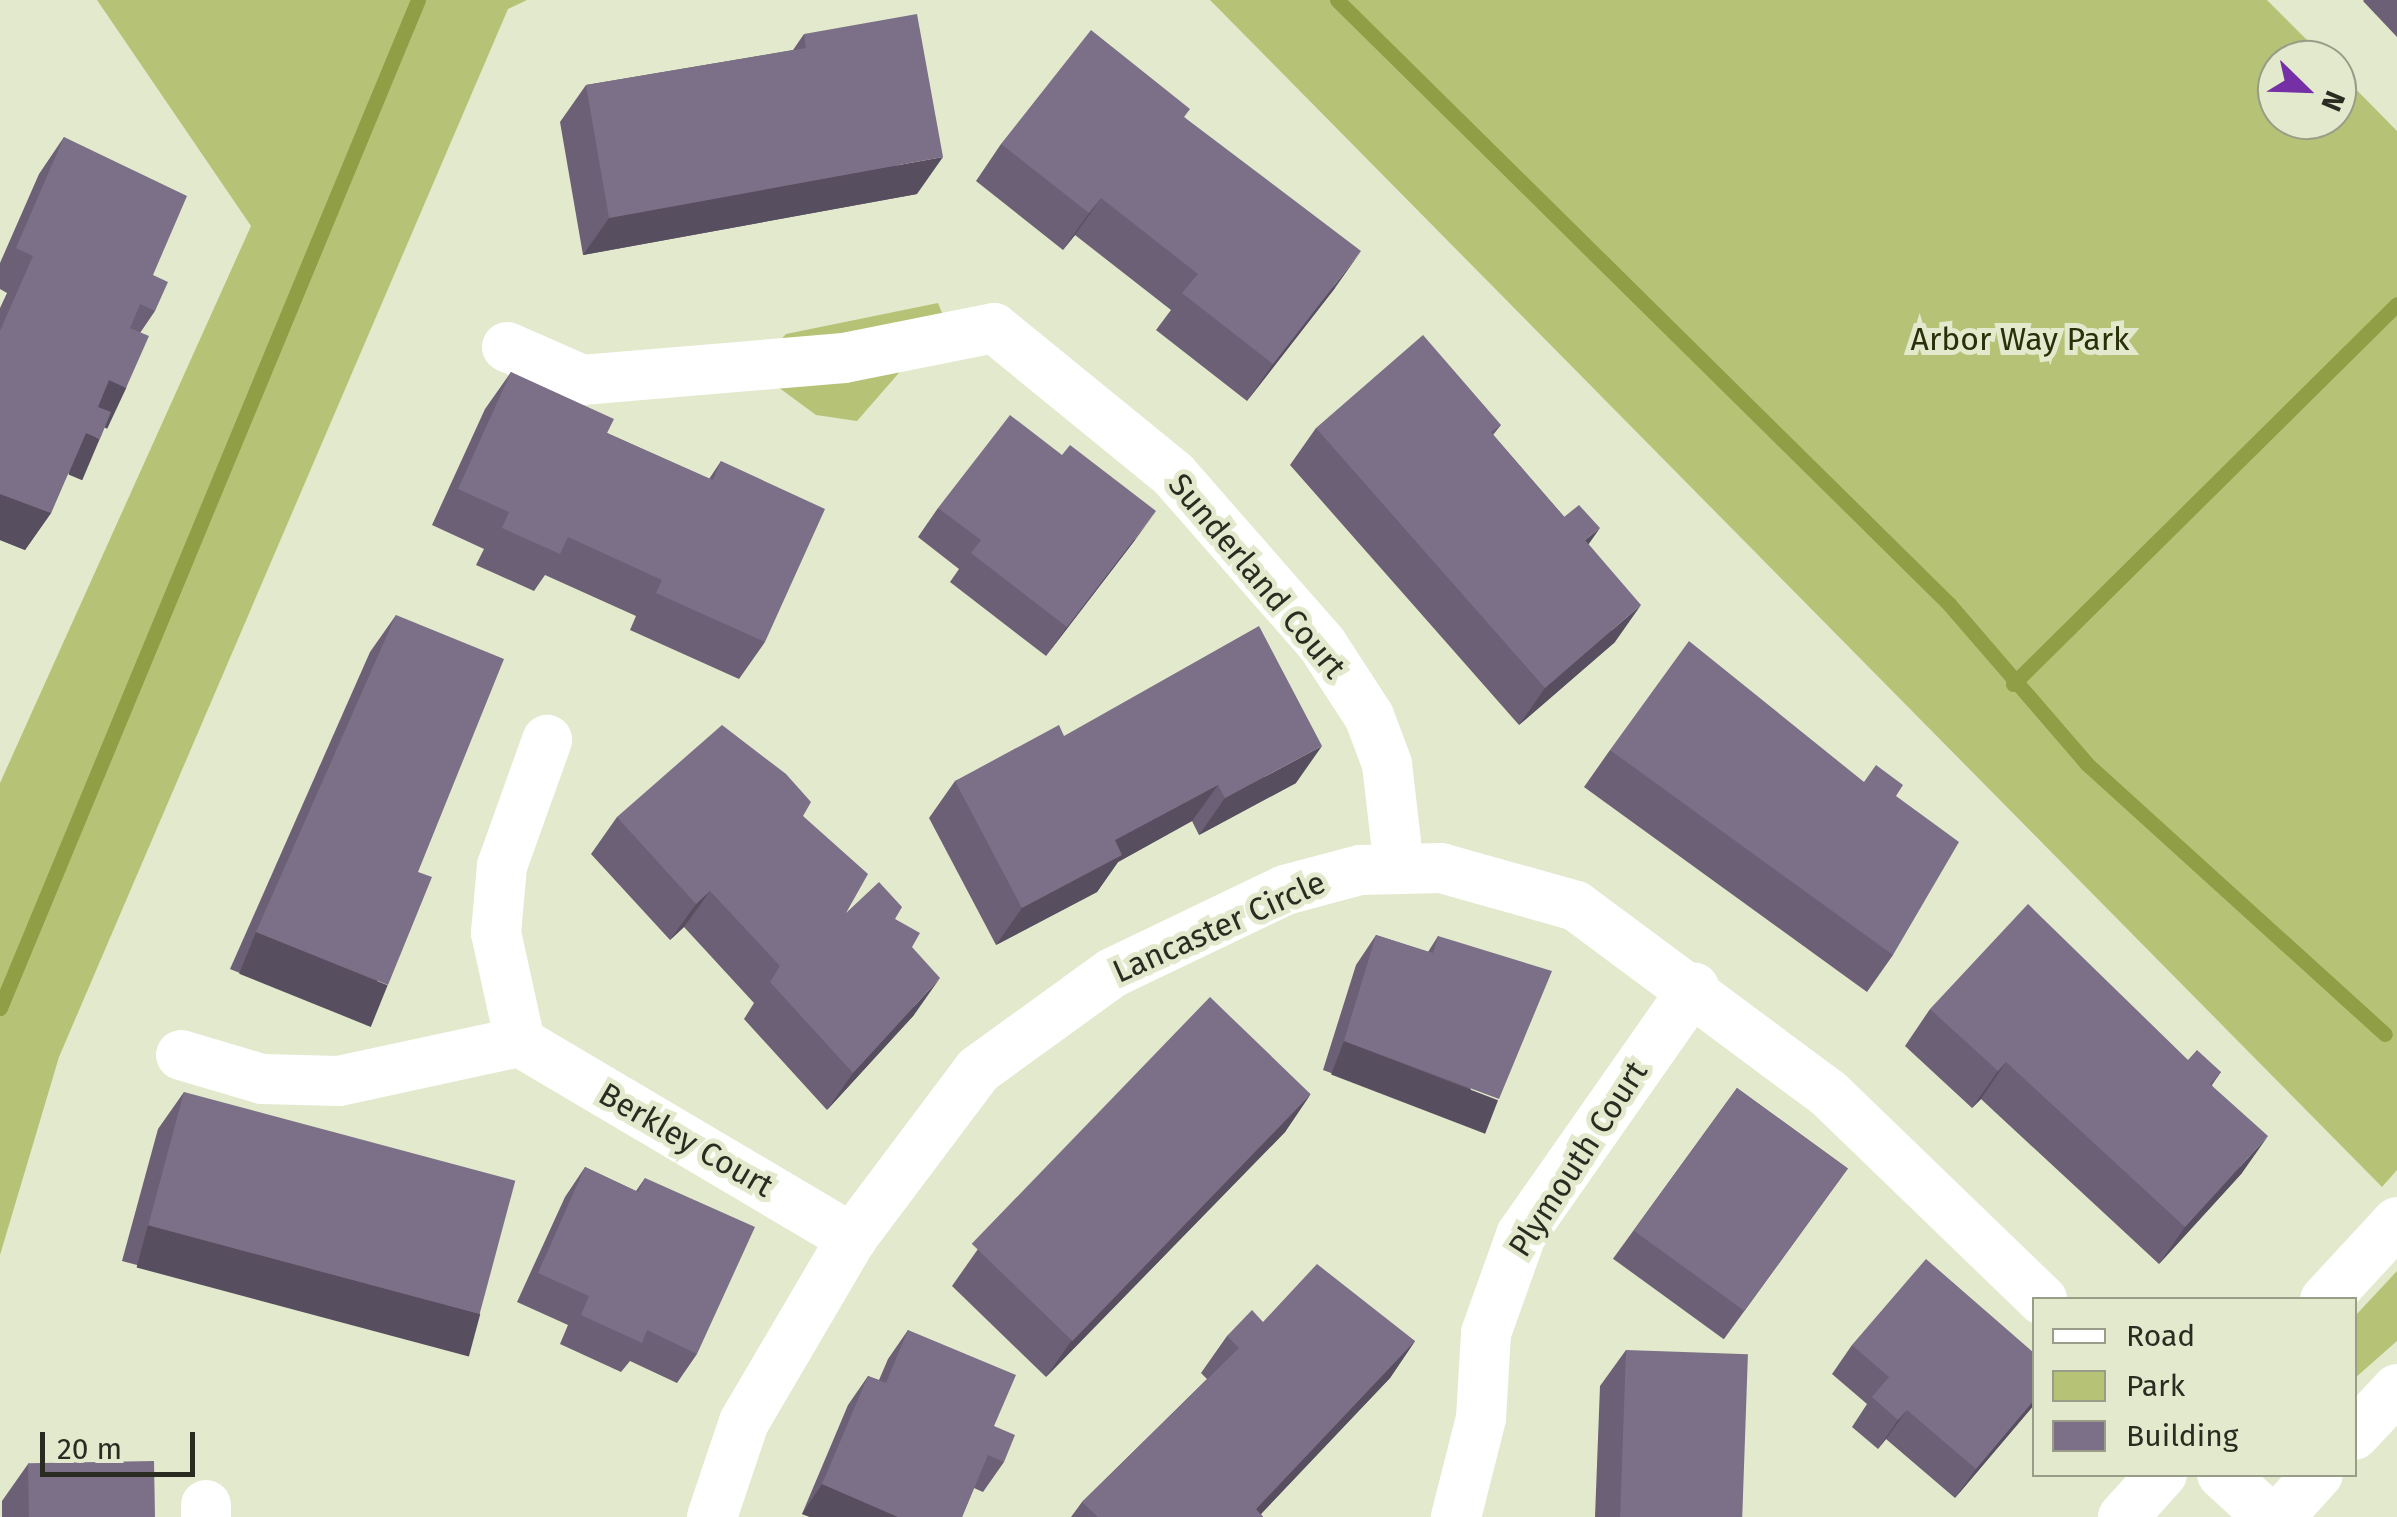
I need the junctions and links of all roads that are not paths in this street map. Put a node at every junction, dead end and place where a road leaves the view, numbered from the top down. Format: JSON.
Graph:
{"nodes":[{"id":1,"x":507,"y":347,"type":"dead end"},
{"id":2,"x":547,"y":740,"type":"dead end"},
{"id":3,"x":1398,"y":868,"type":"junction"},
{"id":4,"x":1694,"y":988,"type":"junction"},
{"id":5,"x":520,"y":1042,"type":"junction"},
{"id":6,"x":181,"y":1054,"type":"dead end"},
{"id":7,"x":2397,"y":1222,"type":"edge"},
{"id":8,"x":852,"y":1238,"type":"junction"},
{"id":9,"x":2039,"y":1297,"type":"edge"},
{"id":10,"x":2328,"y":1297,"type":"edge"},
{"id":11,"x":2397,"y":1389,"type":"edge"},
{"id":12,"x":2357,"y":1432,"type":"edge"},
{"id":13,"x":2159,"y":1477,"type":"edge"},
{"id":14,"x":2225,"y":1477,"type":"edge"},
{"id":15,"x":2315,"y":1477,"type":"edge"},
{"id":16,"x":712,"y":1517,"type":"edge"},
{"id":17,"x":1456,"y":1517,"type":"edge"},
{"id":18,"x":2123,"y":1517,"type":"edge"},
{"id":19,"x":2269,"y":1517,"type":"edge"},
{"id":20,"x":2279,"y":1517,"type":"edge"}],
"edges":[{"from":1,"to":3,"type":"street","name":"Sunderland Court"},
{"from":2,"to":5,"type":"street"},
{"from":3,"to":4,"type":"street","name":"Lancaster Circle"},
{"from":3,"to":8,"type":"street","name":"Lancaster Circle"},
{"from":4,"to":9,"type":"street","name":"Lancaster Circle"},
{"from":4,"to":17,"type":"street","name":"Plymouth Court"},
{"from":5,"to":6,"type":"street"},
{"from":5,"to":8,"type":"street","name":"Berkley Court"},
{"from":7,"to":10,"type":"street"},
{"from":8,"to":16,"type":"street","name":"Lancaster Circle"},
{"from":11,"to":12,"type":"street"},
{"from":13,"to":18,"type":"street"},
{"from":14,"to":19,"type":"street"},
{"from":15,"to":20,"type":"street"}]}
